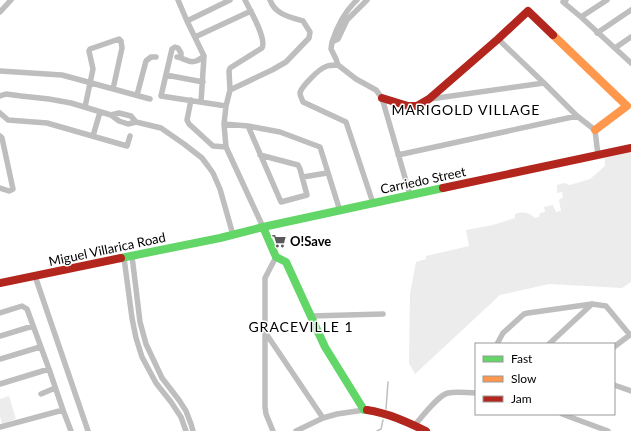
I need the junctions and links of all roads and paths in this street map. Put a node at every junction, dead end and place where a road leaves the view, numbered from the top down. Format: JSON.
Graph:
{"nodes":[{"id":1,"x":1,"y":0,"type":"edge"},
{"id":2,"x":11,"y":0,"type":"edge"},
{"id":3,"x":178,"y":0,"type":"edge"},
{"id":4,"x":230,"y":0,"type":"edge"},
{"id":5,"x":245,"y":0,"type":"edge"},
{"id":6,"x":357,"y":0,"type":"edge"},
{"id":7,"x":367,"y":0,"type":"edge"},
{"id":8,"x":566,"y":0,"type":"edge"},
{"id":9,"x":606,"y":0,"type":"edge"},
{"id":10,"x":271,"y":2,"type":"edge"},
{"id":11,"x":5,"y":7,"type":"junction"},
{"id":12,"x":631,"y":10,"type":"edge"},
{"id":13,"x":251,"y":11,"type":"junction"},
{"id":14,"x":0,"y":12,"type":"edge"},
{"id":15,"x":582,"y":17,"type":"junction"},
{"id":16,"x":187,"y":21,"type":"junction"},
{"id":17,"x":598,"y":33,"type":"junction"},
{"id":18,"x":195,"y":37,"type":"junction"},
{"id":19,"x":631,"y":37,"type":"edge"},
{"id":20,"x":498,"y":39,"type":"junction"},
{"id":21,"x":332,"y":42,"type":"junction"},
{"id":22,"x":614,"y":48,"type":"junction"},
{"id":23,"x":204,"y":56,"type":"junction"},
{"id":24,"x":156,"y":57,"type":"dead end"},
{"id":25,"x":180,"y":57,"type":"junction"},
{"id":26,"x":171,"y":58,"type":"junction"},
{"id":27,"x":631,"y":63,"type":"edge"},
{"id":28,"x":338,"y":65,"type":"junction"},
{"id":29,"x":0,"y":71,"type":"edge"},
{"id":30,"x":166,"y":75,"type":"junction"},
{"id":31,"x":91,"y":82,"type":"junction"},
{"id":32,"x":203,"y":82,"type":"junction"},
{"id":33,"x":544,"y":83,"type":"junction"},
{"id":34,"x":113,"y":89,"type":"junction"},
{"id":35,"x":230,"y":90,"type":"junction"},
{"id":36,"x":137,"y":95,"type":"junction"},
{"id":37,"x":0,"y":96,"type":"edge"},
{"id":38,"x":382,"y":98,"type":"junction"},
{"id":39,"x":150,"y":99,"type":"dead end"},
{"id":40,"x":429,"y":99,"type":"junction"},
{"id":41,"x":191,"y":100,"type":"junction"},
{"id":42,"x":201,"y":102,"type":"junction"},
{"id":43,"x":226,"y":106,"type":"junction"},
{"id":44,"x":85,"y":107,"type":"junction"},
{"id":45,"x":100,"y":112,"type":"junction"},
{"id":46,"x":0,"y":113,"type":"edge"},
{"id":47,"x":577,"y":116,"type":"junction"},
{"id":48,"x":224,"y":124,"type":"junction"},
{"id":49,"x":248,"y":126,"type":"junction"},
{"id":50,"x":595,"y":130,"type":"junction"},
{"id":51,"x":0,"y":136,"type":"edge"},
{"id":52,"x":93,"y":136,"type":"junction"},
{"id":53,"x":130,"y":136,"type":"dead end"},
{"id":54,"x":226,"y":147,"type":"junction"},
{"id":55,"x":631,"y":148,"type":"edge"},
{"id":56,"x":260,"y":155,"type":"junction"},
{"id":57,"x":398,"y":155,"type":"junction"},
{"id":58,"x":598,"y":155,"type":"junction"},
{"id":59,"x":0,"y":161,"type":"edge"},
{"id":60,"x":7,"y":162,"type":"junction"},
{"id":61,"x":327,"y":173,"type":"junction"},
{"id":62,"x":303,"y":177,"type":"junction"},
{"id":63,"x":0,"y":188,"type":"edge"},
{"id":64,"x":410,"y":195,"type":"junction"},
{"id":65,"x":372,"y":204,"type":"junction"},
{"id":66,"x":340,"y":211,"type":"junction"},
{"id":67,"x":263,"y":228,"type":"junction"},
{"id":68,"x":233,"y":235,"type":"junction"},
{"id":69,"x":220,"y":238,"type":"joint"},
{"id":70,"x":128,"y":257,"type":"junction"},
{"id":71,"x":276,"y":257,"type":"junction"},
{"id":72,"x":35,"y":276,"type":"junction"},
{"id":73,"x":0,"y":283,"type":"edge"},
{"id":74,"x":592,"y":304,"type":"junction"},
{"id":75,"x":0,"y":313,"type":"edge"},
{"id":76,"x":383,"y":314,"type":"dead end"},
{"id":77,"x":311,"y":316,"type":"junction"},
{"id":78,"x":33,"y":326,"type":"junction"},
{"id":79,"x":265,"y":332,"type":"junction"},
{"id":80,"x":630,"y":334,"type":"edge"},
{"id":81,"x":0,"y":336,"type":"edge"},
{"id":82,"x":498,"y":343,"type":"edge"},
{"id":83,"x":550,"y":343,"type":"edge"},
{"id":84,"x":615,"y":346,"type":"edge"},
{"id":85,"x":40,"y":347,"type":"junction"},
{"id":86,"x":0,"y":359,"type":"edge"},
{"id":87,"x":49,"y":369,"type":"junction"},
{"id":88,"x":0,"y":384,"type":"edge"},
{"id":89,"x":615,"y":385,"type":"edge"},
{"id":90,"x":631,"y":385,"type":"edge"},
{"id":91,"x":55,"y":388,"type":"junction"},
{"id":92,"x":628,"y":390,"type":"edge"},
{"id":93,"x":475,"y":393,"type":"edge"},
{"id":94,"x":41,"y":394,"type":"dead end"},
{"id":95,"x":63,"y":410,"type":"junction"},
{"id":96,"x":364,"y":410,"type":"junction"},
{"id":97,"x":565,"y":415,"type":"edge"},
{"id":98,"x":324,"y":418,"type":"junction"},
{"id":99,"x":414,"y":426,"type":"junction"},
{"id":100,"x":0,"y":428,"type":"edge"},
{"id":101,"x":71,"y":431,"type":"edge"},
{"id":102,"x":88,"y":431,"type":"edge"},
{"id":103,"x":186,"y":431,"type":"edge"},
{"id":104,"x":193,"y":431,"type":"edge"},
{"id":105,"x":273,"y":431,"type":"edge"},
{"id":106,"x":296,"y":431,"type":"edge"},
{"id":107,"x":426,"y":431,"type":"edge"},
{"id":108,"x":608,"y":431,"type":"edge"}],
"edges":[{"from":1,"to":11,"type":"street"},
{"from":2,"to":11,"type":"street"},
{"from":3,"to":16,"type":"street"},
{"from":4,"to":16,"type":"street"},
{"from":5,"to":13,"type":"street"},
{"from":6,"to":21,"type":"street"},
{"from":7,"to":21,"type":"street"},
{"from":8,"to":15,"type":"street"},
{"from":9,"to":15,"type":"street"},
{"from":10,"to":35,"type":"street"},
{"from":11,"to":14,"type":"street"},
{"from":12,"to":17,"type":"street"},
{"from":13,"to":18,"type":"street"},
{"from":13,"to":35,"type":"street"},
{"from":15,"to":17,"type":"street"},
{"from":16,"to":18,"type":"street"},
{"from":17,"to":22,"type":"street"},
{"from":18,"to":23,"type":"street"},
{"from":19,"to":22,"type":"street"},
{"from":20,"to":33,"type":"street"},
{"from":20,"to":40,"type":"main road"},
{"from":20,"to":50,"type":"main road"},
{"from":21,"to":28,"type":"street"},
{"from":22,"to":27,"type":"street"},
{"from":23,"to":25,"type":"street"},
{"from":23,"to":32,"type":"street"},
{"from":24,"to":36,"type":"street"},
{"from":25,"to":26,"type":"street"},
{"from":25,"to":26,"type":"street"},
{"from":26,"to":30,"type":"street"},
{"from":28,"to":38,"type":"street"},
{"from":28,"to":65,"type":"street"},
{"from":29,"to":31,"type":"street"},
{"from":30,"to":32,"type":"street"},
{"from":30,"to":41,"type":"street"},
{"from":31,"to":34,"type":"street"},
{"from":31,"to":34,"type":"street"},
{"from":31,"to":44,"type":"street"},
{"from":32,"to":42,"type":"street"},
{"from":33,"to":40,"type":"street"},
{"from":33,"to":47,"type":"street"},
{"from":34,"to":36,"type":"street"},
{"from":35,"to":43,"type":"street"},
{"from":36,"to":39,"type":"street"},
{"from":37,"to":44,"type":"street"},
{"from":38,"to":40,"type":"main road"},
{"from":38,"to":57,"type":"street"},
{"from":41,"to":42,"type":"street"},
{"from":41,"to":54,"type":"street"},
{"from":42,"to":43,"type":"street"},
{"from":43,"to":48,"type":"street"},
{"from":44,"to":45,"type":"street"},
{"from":45,"to":52,"type":"street"},
{"from":45,"to":68,"type":"street"},
{"from":46,"to":52,"type":"street"},
{"from":47,"to":50,"type":"street"},
{"from":47,"to":57,"type":"street"},
{"from":48,"to":49,"type":"street"},
{"from":48,"to":54,"type":"street"},
{"from":49,"to":56,"type":"street"},
{"from":49,"to":61,"type":"street"},
{"from":50,"to":58,"type":"street"},
{"from":51,"to":60,"type":"street"},
{"from":52,"to":53,"type":"street"},
{"from":54,"to":67,"type":"street"},
{"from":55,"to":58,"type":"main road","name":"Carriedo Street"},
{"from":56,"to":62,"type":"street"},
{"from":56,"to":62,"type":"street"},
{"from":57,"to":64,"type":"street"},
{"from":58,"to":64,"type":"main road","name":"Carriedo Street"},
{"from":59,"to":60,"type":"street"},
{"from":60,"to":63,"type":"street"},
{"from":61,"to":62,"type":"street"},
{"from":61,"to":66,"type":"street"},
{"from":64,"to":65,"type":"main road","name":"Carriedo Street"},
{"from":65,"to":66,"type":"main road","name":"Carriedo Street"},
{"from":66,"to":67,"type":"main road","name":"Carriedo Street"},
{"from":67,"to":68,"type":"main road","name":"Carriedo Street"},
{"from":67,"to":71,"type":"main road"},
{"from":68,"to":69,"type":"main road","name":"Carriedo Street"},
{"from":69,"to":70,"type":"main road","name":"Miguel Villarica Road"},
{"from":70,"to":72,"type":"main road","name":"Miguel Villarica Road"},
{"from":70,"to":103,"type":"street"},
{"from":70,"to":104,"type":"street"},
{"from":71,"to":77,"type":"main road"},
{"from":71,"to":79,"type":"street"},
{"from":72,"to":73,"type":"main road","name":"Miguel Villarica Road"},
{"from":72,"to":102,"type":"street"},
{"from":74,"to":80,"type":"street"},
{"from":74,"to":82,"type":"street"},
{"from":74,"to":83,"type":"street"},
{"from":75,"to":78,"type":"street"},
{"from":76,"to":77,"type":"street"},
{"from":77,"to":96,"type":"main road"},
{"from":78,"to":81,"type":"street"},
{"from":78,"to":85,"type":"street"},
{"from":79,"to":98,"type":"street"},
{"from":79,"to":105,"type":"street"},
{"from":80,"to":84,"type":"street"},
{"from":85,"to":86,"type":"street"},
{"from":85,"to":87,"type":"street"},
{"from":87,"to":88,"type":"street"},
{"from":87,"to":91,"type":"street"},
{"from":89,"to":92,"type":"street"},
{"from":90,"to":92,"type":"street"},
{"from":91,"to":94,"type":"street"},
{"from":91,"to":95,"type":"street"},
{"from":93,"to":99,"type":"street"},
{"from":95,"to":100,"type":"street"},
{"from":95,"to":101,"type":"street"},
{"from":96,"to":98,"type":"street"},
{"from":96,"to":99,"type":"main road"},
{"from":97,"to":108,"type":"street"},
{"from":98,"to":106,"type":"street"},
{"from":99,"to":107,"type":"main road"}]}
